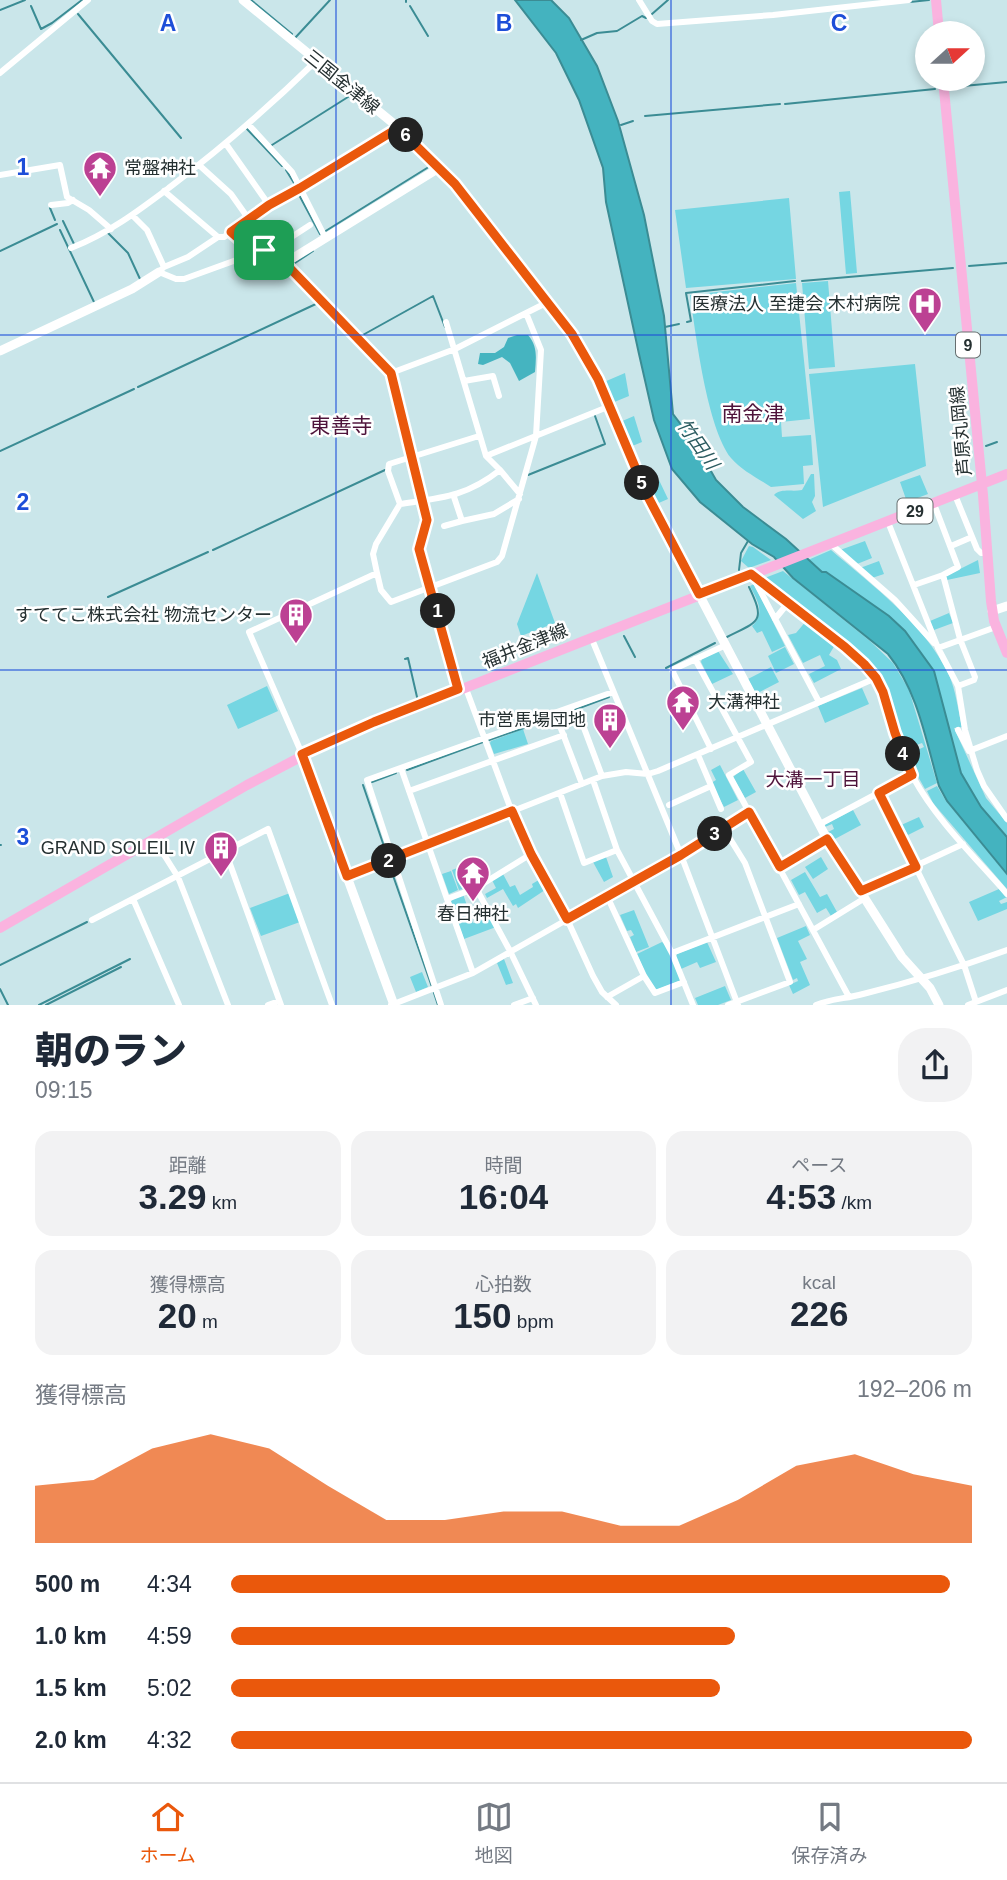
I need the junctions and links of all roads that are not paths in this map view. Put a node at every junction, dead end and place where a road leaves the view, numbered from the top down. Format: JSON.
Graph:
{"nodes":[{"id":1,"x":88,"y":0,"type":"edge"},
{"id":2,"x":243,"y":0,"type":"edge"},
{"id":3,"x":639,"y":0,"type":"edge"},
{"id":4,"x":909,"y":0,"type":"edge"},
{"id":5,"x":936,"y":0,"type":"edge"},
{"id":6,"x":938,"y":21,"type":"edge"},
{"id":7,"x":316,"y":61,"type":"junction"},
{"id":8,"x":0,"y":73,"type":"edge"},
{"id":9,"x":944,"y":91,"type":"edge"},
{"id":10,"x":248,"y":124,"type":"junction"},
{"id":11,"x":398,"y":128,"type":"junction"},
{"id":12,"x":226,"y":144,"type":"junction"},
{"id":13,"x":199,"y":165,"type":"junction"},
{"id":14,"x":439,"y":168,"type":"junction"},
{"id":15,"x":0,"y":175,"type":"edge"},
{"id":16,"x":300,"y":188,"type":"junction"},
{"id":17,"x":164,"y":191,"type":"junction"},
{"id":18,"x":73,"y":200,"type":"junction"},
{"id":19,"x":51,"y":205,"type":"dead end"},
{"id":20,"x":269,"y":205,"type":"junction"},
{"id":21,"x":132,"y":215,"type":"junction"},
{"id":22,"x":248,"y":218,"type":"junction"},
{"id":23,"x":310,"y":225,"type":"dead end"},
{"id":24,"x":111,"y":229,"type":"junction"},
{"id":25,"x":231,"y":232,"type":"junction"},
{"id":26,"x":218,"y":237,"type":"junction"},
{"id":27,"x":325,"y":237,"type":"junction"},
{"id":28,"x":71,"y":248,"type":"dead end"},
{"id":29,"x":267,"y":250,"type":"junction"},
{"id":30,"x":285,"y":263,"type":"junction"},
{"id":31,"x":162,"y":270,"type":"junction"},
{"id":32,"x":548,"y":302,"type":"junction"},
{"id":33,"x":526,"y":313,"type":"junction"},
{"id":34,"x":446,"y":322,"type":"dead end"},
{"id":35,"x":455,"y":349,"type":"junction"},
{"id":36,"x":0,"y":351,"type":"edge"},
{"id":37,"x":391,"y":373,"type":"junction"},
{"id":38,"x":464,"y":381,"type":"junction"},
{"id":39,"x":499,"y":396,"type":"dead end"},
{"id":40,"x":610,"y":407,"type":"junction"},
{"id":41,"x":479,"y":436,"type":"junction"},
{"id":42,"x":536,"y":436,"type":"junction"},
{"id":43,"x":412,"y":456,"type":"junction"},
{"id":44,"x":486,"y":456,"type":"junction"},
{"id":45,"x":500,"y":470,"type":"junction"},
{"id":46,"x":1007,"y":474,"type":"edge"},
{"id":47,"x":981,"y":484,"type":"junction"},
{"id":48,"x":955,"y":495,"type":"junction"},
{"id":49,"x":520,"y":496,"type":"junction"},
{"id":50,"x":453,"y":497,"type":"junction"},
{"id":51,"x":423,"y":501,"type":"junction"},
{"id":52,"x":934,"y":504,"type":"junction"},
{"id":53,"x":400,"y":505,"type":"junction"},
{"id":54,"x":462,"y":521,"type":"junction"},
{"id":55,"x":888,"y":522,"type":"junction"},
{"id":56,"x":444,"y":526,"type":"dead end"},
{"id":57,"x":972,"y":537,"type":"junction"},
{"id":58,"x":827,"y":546,"type":"junction"},
{"id":59,"x":951,"y":546,"type":"junction"},
{"id":60,"x":986,"y":553,"type":"junction"},
{"id":61,"x":377,"y":573,"type":"junction"},
{"id":62,"x":753,"y":574,"type":"junction"},
{"id":63,"x":943,"y":575,"type":"junction"},
{"id":64,"x":430,"y":585,"type":"junction"},
{"id":65,"x":914,"y":586,"type":"junction"},
{"id":66,"x":699,"y":594,"type":"junction"},
{"id":67,"x":788,"y":603,"type":"junction"},
{"id":68,"x":1007,"y":606,"type":"edge"},
{"id":69,"x":992,"y":611,"type":"junction"},
{"id":70,"x":775,"y":620,"type":"junction"},
{"id":71,"x":996,"y":627,"type":"junction"},
{"id":72,"x":591,"y":637,"type":"junction"},
{"id":73,"x":960,"y":639,"type":"junction"},
{"id":74,"x":726,"y":645,"type":"junction"},
{"id":75,"x":938,"y":648,"type":"junction"},
{"id":76,"x":1007,"y":653,"type":"edge"},
{"id":77,"x":695,"y":659,"type":"junction"},
{"id":78,"x":876,"y":678,"type":"junction"},
{"id":79,"x":958,"y":686,"type":"junction"},
{"id":80,"x":462,"y":688,"type":"junction"},
{"id":81,"x":613,"y":692,"type":"junction"},
{"id":82,"x":819,"y":702,"type":"junction"},
{"id":83,"x":578,"y":712,"type":"dead end"},
{"id":84,"x":555,"y":713,"type":"junction"},
{"id":85,"x":768,"y":724,"type":"junction"},
{"id":86,"x":958,"y":730,"type":"dead end"},
{"id":87,"x":564,"y":735,"type":"junction"},
{"id":88,"x":1007,"y":736,"type":"edge"},
{"id":89,"x":738,"y":737,"type":"junction"},
{"id":90,"x":485,"y":738,"type":"junction"},
{"id":91,"x":711,"y":749,"type":"junction"},
{"id":92,"x":971,"y":751,"type":"junction"},
{"id":93,"x":302,"y":754,"type":"junction"},
{"id":94,"x":698,"y":755,"type":"junction"},
{"id":95,"x":493,"y":761,"type":"junction"},
{"id":96,"x":401,"y":768,"type":"junction"},
{"id":97,"x":648,"y":774,"type":"junction"},
{"id":98,"x":912,"y":775,"type":"junction"},
{"id":99,"x":602,"y":776,"type":"junction"},
{"id":100,"x":593,"y":780,"type":"junction"},
{"id":101,"x":582,"y":784,"type":"junction"},
{"id":102,"x":711,"y":786,"type":"junction"},
{"id":103,"x":409,"y":791,"type":"junction"},
{"id":104,"x":560,"y":793,"type":"junction"},
{"id":105,"x":879,"y":793,"type":"junction"},
{"id":106,"x":669,"y":805,"type":"dead end"},
{"id":107,"x":721,"y":809,"type":"dead end"},
{"id":108,"x":512,"y":811,"type":"junction"},
{"id":109,"x":749,"y":812,"type":"junction"},
{"id":110,"x":1007,"y":819,"type":"edge"},
{"id":111,"x":820,"y":824,"type":"junction"},
{"id":112,"x":724,"y":829,"type":"junction"},
{"id":113,"x":155,"y":839,"type":"junction"},
{"id":114,"x":827,"y":839,"type":"junction"},
{"id":115,"x":963,"y":844,"type":"junction"},
{"id":116,"x":428,"y":846,"type":"junction"},
{"id":117,"x":617,"y":850,"type":"junction"},
{"id":118,"x":226,"y":853,"type":"junction"},
{"id":119,"x":531,"y":854,"type":"junction"},
{"id":120,"x":681,"y":855,"type":"junction"},
{"id":121,"x":392,"y":860,"type":"junction"},
{"id":122,"x":780,"y":867,"type":"junction"},
{"id":123,"x":916,"y":867,"type":"junction"},
{"id":124,"x":347,"y":876,"type":"junction"},
{"id":125,"x":178,"y":877,"type":"junction"},
{"id":126,"x":634,"y":881,"type":"junction"},
{"id":127,"x":475,"y":888,"type":"junction"},
{"id":128,"x":1007,"y":894,"type":"edge"},
{"id":129,"x":863,"y":895,"type":"junction"},
{"id":130,"x":607,"y":896,"type":"junction"},
{"id":131,"x":133,"y":899,"type":"junction"},
{"id":132,"x":447,"y":899,"type":"junction"},
{"id":133,"x":799,"y":904,"type":"junction"},
{"id":134,"x":765,"y":918,"type":"junction"},
{"id":135,"x":567,"y":919,"type":"junction"},
{"id":136,"x":92,"y":920,"type":"dead end"},
{"id":137,"x":0,"y":928,"type":"edge"},
{"id":138,"x":813,"y":930,"type":"junction"},
{"id":139,"x":714,"y":938,"type":"junction"},
{"id":140,"x":1007,"y":950,"type":"edge"},
{"id":141,"x":510,"y":951,"type":"junction"},
{"id":142,"x":672,"y":953,"type":"junction"},
{"id":143,"x":964,"y":965,"type":"junction"},
{"id":144,"x":473,"y":973,"type":"junction"},
{"id":145,"x":644,"y":976,"type":"junction"},
{"id":146,"x":921,"y":977,"type":"junction"},
{"id":147,"x":684,"y":982,"type":"junction"},
{"id":148,"x":435,"y":988,"type":"junction"},
{"id":149,"x":1007,"y":989,"type":"edge"},
{"id":150,"x":607,"y":997,"type":"junction"},
{"id":151,"x":849,"y":997,"type":"junction"},
{"id":152,"x":535,"y":1001,"type":"edge"},
{"id":153,"x":838,"y":1001,"type":"edge"},
{"id":154,"x":280,"y":1003,"type":"edge"},
{"id":155,"x":738,"y":1003,"type":"edge"},
{"id":156,"x":972,"y":1004,"type":"edge"},
{"id":157,"x":179,"y":1005,"type":"edge"},
{"id":158,"x":228,"y":1005,"type":"edge"},
{"id":159,"x":268,"y":1005,"type":"edge"},
{"id":160,"x":332,"y":1005,"type":"edge"},
{"id":161,"x":393,"y":1005,"type":"edge"},
{"id":162,"x":441,"y":1005,"type":"edge"},
{"id":163,"x":514,"y":1005,"type":"edge"},
{"id":164,"x":616,"y":1005,"type":"edge"},
{"id":165,"x":693,"y":1005,"type":"edge"},
{"id":166,"x":728,"y":1005,"type":"edge"},
{"id":167,"x":816,"y":1005,"type":"edge"},
{"id":168,"x":939,"y":1005,"type":"edge"}],
"edges":[{"from":1,"to":8,"type":"street"},
{"from":2,"to":7,"type":"main road","name":"三国金津線"},
{"from":3,"to":4,"type":"street"},
{"from":5,"to":6,"type":"main road"},
{"from":7,"to":10,"type":"street"},
{"from":7,"to":11,"type":"main road","name":"三国金津線"},
{"from":9,"to":47,"type":"main road","name":"芦原丸岡線","number":"9"},
{"from":10,"to":12,"type":"street"},
{"from":10,"to":16,"type":"street"},
{"from":11,"to":14,"type":"main road","name":"三国金津線"},
{"from":11,"to":16,"type":"street"},
{"from":12,"to":13,"type":"street"},
{"from":12,"to":20,"type":"street"},
{"from":13,"to":17,"type":"street"},
{"from":13,"to":22,"type":"street"},
{"from":14,"to":27,"type":"main road"},
{"from":14,"to":32,"type":"main road","name":"三国金津線"},
{"from":15,"to":18,"type":"street"},
{"from":16,"to":20,"type":"street"},
{"from":16,"to":27,"type":"street"},
{"from":17,"to":21,"type":"street"},
{"from":17,"to":26,"type":"street"},
{"from":18,"to":19,"type":"street"},
{"from":18,"to":24,"type":"street"},
{"from":20,"to":22,"type":"street"},
{"from":21,"to":24,"type":"street"},
{"from":21,"to":31,"type":"street"},
{"from":22,"to":25,"type":"street"},
{"from":23,"to":29,"type":"street"},
{"from":24,"to":28,"type":"street"},
{"from":25,"to":26,"type":"street"},
{"from":25,"to":29,"type":"street"},
{"from":26,"to":31,"type":"street"},
{"from":27,"to":30,"type":"main road"},
{"from":29,"to":30,"type":"street"},
{"from":29,"to":31,"type":"street"},
{"from":30,"to":37,"type":"street"},
{"from":31,"to":36,"type":"main road"},
{"from":32,"to":33,"type":"street"},
{"from":32,"to":40,"type":"main road","name":"三国金津線"},
{"from":33,"to":35,"type":"street"},
{"from":33,"to":42,"type":"street"},
{"from":34,"to":35,"type":"street"},
{"from":35,"to":37,"type":"street"},
{"from":35,"to":38,"type":"street"},
{"from":37,"to":43,"type":"street"},
{"from":38,"to":39,"type":"street"},
{"from":38,"to":41,"type":"street"},
{"from":40,"to":42,"type":"street"},
{"from":40,"to":66,"type":"main road","name":"三国金津線"},
{"from":41,"to":43,"type":"street"},
{"from":41,"to":44,"type":"street"},
{"from":42,"to":44,"type":"street"},
{"from":42,"to":49,"type":"street"},
{"from":43,"to":51,"type":"street"},
{"from":43,"to":53,"type":"street"},
{"from":44,"to":45,"type":"street"},
{"from":45,"to":49,"type":"street"},
{"from":45,"to":50,"type":"street"},
{"from":46,"to":47,"type":"main road","name":"福井金津線","number":"29"},
{"from":47,"to":48,"type":"main road","name":"福井金津線","number":"29"},
{"from":47,"to":60,"type":"main road","name":"芦原丸岡線","number":"9"},
{"from":48,"to":52,"type":"main road","name":"福井金津線","number":"29"},
{"from":48,"to":57,"type":"street"},
{"from":49,"to":54,"type":"street"},
{"from":49,"to":64,"type":"street"},
{"from":50,"to":51,"type":"street"},
{"from":50,"to":54,"type":"street"},
{"from":51,"to":53,"type":"street"},
{"from":51,"to":64,"type":"street"},
{"from":52,"to":55,"type":"main road","name":"福井金津線","number":"29"},
{"from":52,"to":59,"type":"street"},
{"from":53,"to":61,"type":"street"},
{"from":54,"to":56,"type":"street"},
{"from":55,"to":58,"type":"main road","name":"福井金津線","number":"29"},
{"from":55,"to":65,"type":"street"},
{"from":57,"to":59,"type":"street"},
{"from":57,"to":60,"type":"street"},
{"from":58,"to":62,"type":"main road","name":"福井金津線","number":"29"},
{"from":58,"to":75,"type":"street"},
{"from":59,"to":63,"type":"street"},
{"from":60,"to":69,"type":"main road","name":"芦原丸岡線","number":"9"},
{"from":61,"to":64,"type":"street"},
{"from":61,"to":93,"type":"street"},
{"from":62,"to":66,"type":"main road","name":"福井金津線","number":"29"},
{"from":62,"to":67,"type":"street"},
{"from":62,"to":70,"type":"street"},
{"from":63,"to":65,"type":"street"},
{"from":63,"to":73,"type":"street"},
{"from":64,"to":80,"type":"street"},
{"from":65,"to":75,"type":"street"},
{"from":66,"to":72,"type":"main road","name":"福井金津線","number":"29"},
{"from":66,"to":74,"type":"main road","name":"三国金津線"},
{"from":67,"to":70,"type":"street"},
{"from":67,"to":78,"type":"street"},
{"from":68,"to":69,"type":"main road"},
{"from":69,"to":71,"type":"main road","name":"芦原丸岡線","number":"9"},
{"from":70,"to":82,"type":"street"},
{"from":71,"to":73,"type":"street"},
{"from":71,"to":76,"type":"main road","name":"芦原丸岡線","number":"9"},
{"from":72,"to":80,"type":"main road","name":"福井金津線","number":"29"},
{"from":72,"to":81,"type":"street"},
{"from":73,"to":75,"type":"street"},
{"from":73,"to":79,"type":"street"},
{"from":74,"to":77,"type":"street"},
{"from":74,"to":85,"type":"main road","name":"三国金津線"},
{"from":75,"to":79,"type":"street"},
{"from":77,"to":89,"type":"street"},
{"from":77,"to":91,"type":"street"},
{"from":78,"to":82,"type":"street"},
{"from":78,"to":98,"type":"street"},
{"from":79,"to":92,"type":"street"},
{"from":80,"to":90,"type":"street"},
{"from":80,"to":93,"type":"main road","name":"福井金津線","number":"29"},
{"from":81,"to":84,"type":"street"},
{"from":81,"to":97,"type":"street"},
{"from":82,"to":85,"type":"street"},
{"from":83,"to":99,"type":"street"},
{"from":84,"to":87,"type":"street"},
{"from":84,"to":90,"type":"street"},
{"from":85,"to":89,"type":"street"},
{"from":85,"to":111,"type":"main road","name":"三国金津線"},
{"from":86,"to":92,"type":"street"},
{"from":87,"to":95,"type":"street"},
{"from":87,"to":101,"type":"street"},
{"from":88,"to":92,"type":"street"},
{"from":89,"to":91,"type":"street"},
{"from":89,"to":109,"type":"street"},
{"from":90,"to":95,"type":"street"},
{"from":90,"to":96,"type":"street"},
{"from":91,"to":94,"type":"street"},
{"from":92,"to":110,"type":"street"},
{"from":93,"to":113,"type":"main road","name":"福井金津線","number":"29"},
{"from":93,"to":124,"type":"main road"},
{"from":94,"to":97,"type":"street"},
{"from":94,"to":102,"type":"street"},
{"from":95,"to":103,"type":"street"},
{"from":95,"to":108,"type":"street"},
{"from":96,"to":103,"type":"street"},
{"from":96,"to":121,"type":"street"},
{"from":97,"to":99,"type":"street"},
{"from":97,"to":120,"type":"street"},
{"from":98,"to":105,"type":"street"},
{"from":98,"to":115,"type":"street"},
{"from":99,"to":100,"type":"street"},
{"from":100,"to":101,"type":"street"},
{"from":100,"to":117,"type":"street"},
{"from":101,"to":104,"type":"street"},
{"from":102,"to":106,"type":"street"},
{"from":102,"to":107,"type":"street"},
{"from":103,"to":116,"type":"street"},
{"from":104,"to":108,"type":"street"},
{"from":104,"to":117,"type":"street"},
{"from":105,"to":111,"type":"street"},
{"from":105,"to":123,"type":"street"},
{"from":108,"to":116,"type":"street"},
{"from":108,"to":119,"type":"street"},
{"from":109,"to":112,"type":"street"},
{"from":109,"to":122,"type":"street"},
{"from":111,"to":114,"type":"main road","name":"三国金津線"},
{"from":112,"to":120,"type":"street"},
{"from":112,"to":134,"type":"street"},
{"from":113,"to":125,"type":"street"},
{"from":113,"to":137,"type":"main road","name":"福井金津線","number":"29"},
{"from":114,"to":122,"type":"street"},
{"from":114,"to":129,"type":"main road","name":"三国金津線"},
{"from":115,"to":123,"type":"street"},
{"from":115,"to":128,"type":"street"},
{"from":116,"to":121,"type":"street"},
{"from":116,"to":132,"type":"street"},
{"from":117,"to":126,"type":"street"},
{"from":118,"to":125,"type":"street"},
{"from":118,"to":154,"type":"street"},
{"from":118,"to":160,"type":"street"},
{"from":119,"to":127,"type":"street"},
{"from":119,"to":135,"type":"street"},
{"from":120,"to":126,"type":"street"},
{"from":120,"to":139,"type":"street"},
{"from":121,"to":124,"type":"street"},
{"from":121,"to":148,"type":"street"},
{"from":122,"to":133,"type":"street"},
{"from":123,"to":129,"type":"street"},
{"from":123,"to":143,"type":"street"},
{"from":124,"to":161,"type":"main road"},
{"from":125,"to":131,"type":"street"},
{"from":125,"to":158,"type":"street"},
{"from":126,"to":130,"type":"street"},
{"from":126,"to":142,"type":"street"},
{"from":127,"to":132,"type":"street"},
{"from":127,"to":141,"type":"street"},
{"from":129,"to":138,"type":"street"},
{"from":129,"to":146,"type":"main road","name":"三国金津線"},
{"from":130,"to":135,"type":"street"},
{"from":130,"to":145,"type":"street"},
{"from":131,"to":136,"type":"street"},
{"from":131,"to":157,"type":"street"},
{"from":132,"to":144,"type":"street"},
{"from":133,"to":134,"type":"street"},
{"from":133,"to":138,"type":"street"},
{"from":134,"to":139,"type":"street"},
{"from":134,"to":155,"type":"street"},
{"from":135,"to":141,"type":"street"},
{"from":135,"to":150,"type":"street"},
{"from":138,"to":151,"type":"street"},
{"from":139,"to":142,"type":"street"},
{"from":139,"to":155,"type":"street"},
{"from":140,"to":143,"type":"street"},
{"from":141,"to":144,"type":"street"},
{"from":141,"to":152,"type":"street"},
{"from":142,"to":147,"type":"street"},
{"from":143,"to":146,"type":"street"},
{"from":143,"to":156,"type":"street"},
{"from":144,"to":148,"type":"street"},
{"from":145,"to":147,"type":"street"},
{"from":145,"to":150,"type":"street"},
{"from":146,"to":151,"type":"street"},
{"from":146,"to":168,"type":"main road","name":"三国金津線"},
{"from":147,"to":165,"type":"street"},
{"from":148,"to":161,"type":"street"},
{"from":148,"to":162,"type":"street"},
{"from":149,"to":156,"type":"street"},
{"from":150,"to":164,"type":"street"},
{"from":151,"to":153,"type":"street"},
{"from":152,"to":163,"type":"street"},
{"from":153,"to":167,"type":"street"},
{"from":154,"to":159,"type":"street"},
{"from":155,"to":166,"type":"street"}]}
